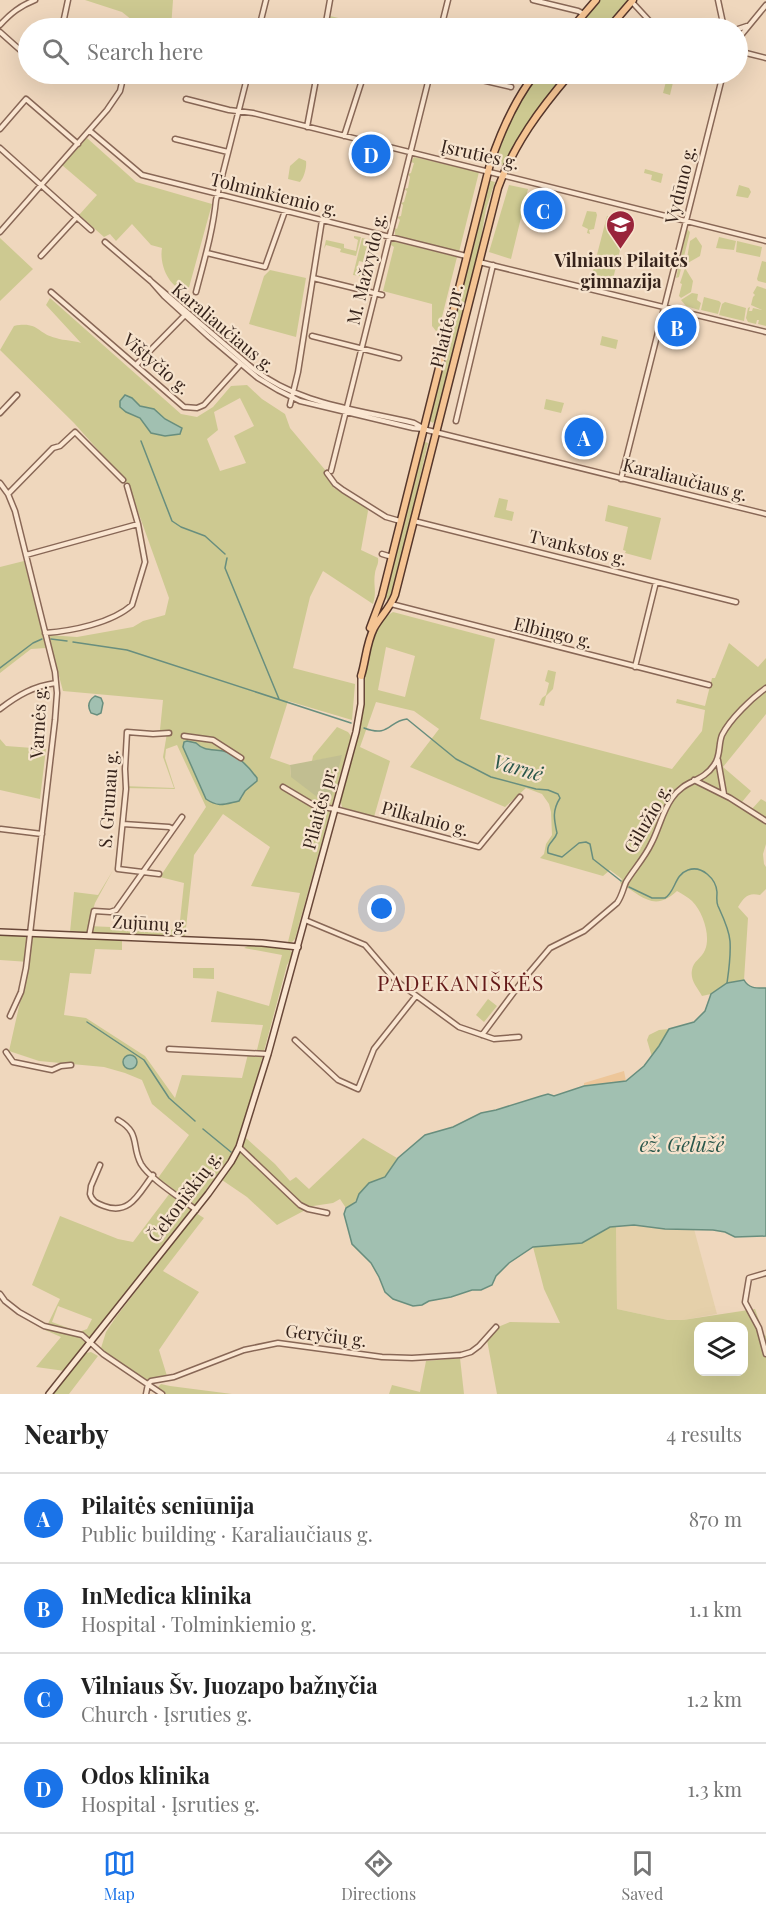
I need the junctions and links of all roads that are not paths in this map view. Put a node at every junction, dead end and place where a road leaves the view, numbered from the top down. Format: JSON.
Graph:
{"nodes":[{"id":1,"x":35,"y":0,"type":"edge"},
{"id":2,"x":68,"y":0,"type":"edge"},
{"id":3,"x":266,"y":0,"type":"edge"},
{"id":4,"x":330,"y":0,"type":"edge"},
{"id":5,"x":448,"y":0,"type":"edge"},
{"id":6,"x":533,"y":0,"type":"edge"},
{"id":7,"x":596,"y":0,"type":"edge"},
{"id":8,"x":718,"y":0,"type":"edge"},
{"id":9,"x":632,"y":1,"type":"edge"},
{"id":10,"x":766,"y":5,"type":"edge"},
{"id":11,"x":584,"y":14,"type":"junction"},
{"id":12,"x":64,"y":18,"type":"edge"},
{"id":13,"x":262,"y":18,"type":"edge"},
{"id":14,"x":327,"y":18,"type":"edge"},
{"id":15,"x":444,"y":18,"type":"edge"},
{"id":16,"x":581,"y":18,"type":"edge"},
{"id":17,"x":618,"y":18,"type":"edge"},
{"id":18,"x":647,"y":18,"type":"edge"},
{"id":19,"x":721,"y":18,"type":"edge"},
{"id":20,"x":0,"y":25,"type":"edge"},
{"id":21,"x":748,"y":26,"type":"edge"},
{"id":22,"x":0,"y":32,"type":"edge"},
{"id":23,"x":18,"y":48,"type":"edge"},
{"id":24,"x":748,"y":54,"type":"edge"},
{"id":25,"x":766,"y":58,"type":"edge"},
{"id":26,"x":122,"y":84,"type":"edge"},
{"id":27,"x":245,"y":84,"type":"edge"},
{"id":28,"x":315,"y":84,"type":"edge"},
{"id":29,"x":361,"y":84,"type":"edge"},
{"id":30,"x":427,"y":84,"type":"edge"},
{"id":31,"x":498,"y":84,"type":"edge"},
{"id":32,"x":528,"y":84,"type":"edge"},
{"id":33,"x":562,"y":84,"type":"edge"},
{"id":34,"x":720,"y":84,"type":"edge"},
{"id":35,"x":511,"y":87,"type":"dead end"},
{"id":36,"x":186,"y":99,"type":"dead end"},
{"id":37,"x":238,"y":111,"type":"junction"},
{"id":38,"x":308,"y":127,"type":"junction"},
{"id":39,"x":0,"y":129,"type":"edge"},
{"id":40,"x":90,"y":131,"type":"junction"},
{"id":41,"x":344,"y":136,"type":"junction"},
{"id":42,"x":175,"y":139,"type":"dead end"},
{"id":43,"x":78,"y":144,"type":"junction"},
{"id":44,"x":0,"y":148,"type":"edge"},
{"id":45,"x":228,"y":152,"type":"junction"},
{"id":46,"x":410,"y":152,"type":"junction"},
{"id":47,"x":488,"y":171,"type":"junction"},
{"id":48,"x":503,"y":175,"type":"junction"},
{"id":49,"x":41,"y":185,"type":"junction"},
{"id":50,"x":218,"y":194,"type":"junction"},
{"id":51,"x":285,"y":211,"type":"junction"},
{"id":52,"x":77,"y":217,"type":"junction"},
{"id":53,"x":322,"y":220,"type":"junction"},
{"id":54,"x":686,"y":220,"type":"junction"},
{"id":55,"x":91,"y":230,"type":"dead end"},
{"id":56,"x":0,"y":232,"type":"edge"},
{"id":57,"x":389,"y":237,"type":"junction"},
{"id":58,"x":766,"y":241,"type":"edge"},
{"id":59,"x":105,"y":242,"type":"dead end"},
{"id":60,"x":207,"y":253,"type":"junction"},
{"id":61,"x":41,"y":256,"type":"dead end"},
{"id":62,"x":466,"y":256,"type":"junction"},
{"id":63,"x":479,"y":261,"type":"junction"},
{"id":64,"x":494,"y":265,"type":"junction"},
{"id":65,"x":313,"y":278,"type":"junction"},
{"id":66,"x":51,"y":292,"type":"dead end"},
{"id":67,"x":196,"y":292,"type":"dead end"},
{"id":68,"x":375,"y":293,"type":"junction"},
{"id":69,"x":382,"y":295,"type":"dead end"},
{"id":70,"x":664,"y":308,"type":"junction"},
{"id":71,"x":186,"y":314,"type":"junction"},
{"id":72,"x":766,"y":332,"type":"edge"},
{"id":73,"x":312,"y":336,"type":"dead end"},
{"id":74,"x":361,"y":348,"type":"junction"},
{"id":75,"x":399,"y":358,"type":"dead end"},
{"id":76,"x":242,"y":364,"type":"junction"},
{"id":77,"x":136,"y":365,"type":"junction"},
{"id":78,"x":17,"y":396,"type":"dead end"},
{"id":79,"x":293,"y":396,"type":"junction"},
{"id":80,"x":290,"y":405,"type":"dead end"},
{"id":81,"x":346,"y":410,"type":"junction"},
{"id":82,"x":0,"y":413,"type":"edge"},
{"id":83,"x":456,"y":421,"type":"dead end"},
{"id":84,"x":423,"y":429,"type":"junction"},
{"id":85,"x":436,"y":432,"type":"junction"},
{"id":86,"x":621,"y":478,"type":"junction"},
{"id":87,"x":123,"y":480,"type":"dead end"},
{"id":88,"x":0,"y":483,"type":"edge"},
{"id":89,"x":127,"y":486,"type":"dead end"},
{"id":90,"x":8,"y":494,"type":"junction"},
{"id":91,"x":766,"y":514,"type":"edge"},
{"id":92,"x":400,"y":521,"type":"junction"},
{"id":93,"x":413,"y":521,"type":"junction"},
{"id":94,"x":138,"y":524,"type":"junction"},
{"id":95,"x":26,"y":555,"type":"junction"},
{"id":96,"x":382,"y":555,"type":"dead end"},
{"id":97,"x":392,"y":557,"type":"junction"},
{"id":98,"x":656,"y":582,"type":"junction"},
{"id":99,"x":383,"y":589,"type":"junction"},
{"id":100,"x":736,"y":602,"type":"dead end"},
{"id":101,"x":391,"y":604,"type":"junction"},
{"id":102,"x":45,"y":633,"type":"junction"},
{"id":103,"x":635,"y":667,"type":"junction"},
{"id":104,"x":361,"y":676,"type":"junction"},
{"id":105,"x":56,"y":683,"type":"junction"},
{"id":106,"x":709,"y":685,"type":"dead end"},
{"id":107,"x":766,"y":688,"type":"edge"},
{"id":108,"x":0,"y":709,"type":"edge"},
{"id":109,"x":169,"y":733,"type":"dead end"},
{"id":110,"x":184,"y":736,"type":"dead end"},
{"id":111,"x":241,"y":758,"type":"dead end"},
{"id":112,"x":718,"y":758,"type":"junction"},
{"id":113,"x":694,"y":780,"type":"junction"},
{"id":114,"x":283,"y":787,"type":"dead end"},
{"id":115,"x":724,"y":794,"type":"junction"},
{"id":116,"x":520,"y":797,"type":"dead end"},
{"id":117,"x":335,"y":809,"type":"junction"},
{"id":118,"x":182,"y":817,"type":"dead end"},
{"id":119,"x":766,"y":821,"type":"edge"},
{"id":120,"x":123,"y":824,"type":"junction"},
{"id":121,"x":1,"y":829,"type":"edge"},
{"id":122,"x":173,"y":829,"type":"junction"},
{"id":123,"x":42,"y":834,"type":"junction"},
{"id":124,"x":143,"y":872,"type":"junction"},
{"id":125,"x":159,"y":874,"type":"dead end"},
{"id":126,"x":305,"y":920,"type":"junction"},
{"id":127,"x":0,"y":932,"type":"edge"},
{"id":128,"x":31,"y":933,"type":"junction"},
{"id":129,"x":89,"y":936,"type":"junction"},
{"id":130,"x":298,"y":947,"type":"junction"},
{"id":131,"x":416,"y":996,"type":"junction"},
{"id":132,"x":10,"y":1016,"type":"dead end"},
{"id":133,"x":482,"y":1035,"type":"junction"},
{"id":134,"x":519,"y":1037,"type":"dead end"},
{"id":135,"x":295,"y":1040,"type":"dead end"},
{"id":136,"x":169,"y":1049,"type":"dead end"},
{"id":137,"x":6,"y":1052,"type":"dead end"},
{"id":138,"x":268,"y":1054,"type":"junction"},
{"id":139,"x":71,"y":1065,"type":"dead end"},
{"id":140,"x":118,"y":1120,"type":"dead end"},
{"id":141,"x":239,"y":1148,"type":"junction"},
{"id":142,"x":100,"y":1165,"type":"dead end"},
{"id":143,"x":153,"y":1175,"type":"junction"},
{"id":144,"x":196,"y":1209,"type":"junction"},
{"id":145,"x":327,"y":1213,"type":"dead end"},
{"id":146,"x":766,"y":1273,"type":"edge"},
{"id":147,"x":0,"y":1294,"type":"edge"},
{"id":148,"x":496,"y":1327,"type":"dead end"},
{"id":149,"x":92,"y":1342,"type":"junction"},
{"id":150,"x":766,"y":1354,"type":"edge"},
{"id":151,"x":148,"y":1384,"type":"junction"},
{"id":152,"x":49,"y":1394,"type":"edge"},
{"id":153,"x":146,"y":1394,"type":"edge"},
{"id":154,"x":162,"y":1394,"type":"edge"}],
"edges":[{"from":1,"to":20,"type":"street"},
{"from":2,"to":12,"type":"street"},
{"from":3,"to":13,"type":"street"},
{"from":4,"to":14,"type":"street"},
{"from":5,"to":15,"type":"street"},
{"from":6,"to":11,"type":"street"},
{"from":7,"to":11,"type":"main road"},
{"from":8,"to":19,"type":"street"},
{"from":9,"to":17,"type":"main road"},
{"from":9,"to":18,"type":"street"},
{"from":10,"to":21,"type":"street"},
{"from":11,"to":16,"type":"main road"},
{"from":22,"to":23,"type":"street"},
{"from":24,"to":25,"type":"street"},
{"from":26,"to":40,"type":"street"},
{"from":27,"to":37,"type":"street"},
{"from":28,"to":38,"type":"street"},
{"from":29,"to":41,"type":"street"},
{"from":30,"to":46,"type":"street","name":"M. Mažvydo g."},
{"from":31,"to":35,"type":"street"},
{"from":32,"to":47,"type":"main road","name":"Pilaitės pr."},
{"from":33,"to":48,"type":"main road","name":"Pilaitės pr."},
{"from":34,"to":54,"type":"street","name":"Vydūno g."},
{"from":36,"to":37,"type":"street","name":"Įsruties g."},
{"from":37,"to":38,"type":"street","name":"Įsruties g."},
{"from":37,"to":45,"type":"street"},
{"from":38,"to":41,"type":"street","name":"Įsruties g."},
{"from":39,"to":43,"type":"street"},
{"from":40,"to":43,"type":"street"},
{"from":40,"to":50,"type":"street","name":"Tolminkiemio g."},
{"from":41,"to":46,"type":"street","name":"Įsruties g."},
{"from":42,"to":45,"type":"street"},
{"from":43,"to":49,"type":"street"},
{"from":44,"to":49,"type":"street"},
{"from":45,"to":50,"type":"street"},
{"from":46,"to":47,"type":"street","name":"Įsruties g."},
{"from":46,"to":57,"type":"street","name":"M. Mažvydo g."},
{"from":47,"to":48,"type":"street","name":"Įsruties g."},
{"from":47,"to":62,"type":"main road","name":"Pilaitės pr."},
{"from":48,"to":54,"type":"street","name":"Įsruties g."},
{"from":48,"to":63,"type":"main road","name":"Pilaitės pr."},
{"from":49,"to":52,"type":"street"},
{"from":49,"to":56,"type":"street"},
{"from":50,"to":51,"type":"street","name":"Tolminkiemio g."},
{"from":50,"to":60,"type":"street"},
{"from":51,"to":53,"type":"street","name":"Tolminkiemio g."},
{"from":51,"to":60,"type":"street"},
{"from":52,"to":55,"type":"street"},
{"from":52,"to":61,"type":"street"},
{"from":53,"to":57,"type":"street","name":"Tolminkiemio g."},
{"from":53,"to":65,"type":"street"},
{"from":54,"to":58,"type":"street","name":"Įsruties g."},
{"from":54,"to":70,"type":"street","name":"Vydūno g."},
{"from":57,"to":62,"type":"street","name":"Tolminkiemio g."},
{"from":57,"to":68,"type":"street","name":"M. Mažvydo g."},
{"from":59,"to":71,"type":"street","name":"Karaliaučiaus g."},
{"from":60,"to":67,"type":"street"},
{"from":62,"to":84,"type":"main road","name":"Pilaitės pr."},
{"from":63,"to":64,"type":"street"},
{"from":63,"to":85,"type":"main road","name":"Pilaitės pr."},
{"from":64,"to":70,"type":"street"},
{"from":64,"to":83,"type":"street"},
{"from":65,"to":68,"type":"street"},
{"from":65,"to":79,"type":"street"},
{"from":66,"to":77,"type":"street","name":"Vištyčio g."},
{"from":68,"to":69,"type":"street"},
{"from":68,"to":74,"type":"street","name":"M. Mažvydo g."},
{"from":70,"to":72,"type":"street"},
{"from":70,"to":86,"type":"street","name":"Vydūno g."},
{"from":71,"to":76,"type":"street","name":"Karaliaučiaus g."},
{"from":71,"to":77,"type":"street"},
{"from":71,"to":79,"type":"street","name":"Karaliaučiaus g."},
{"from":73,"to":74,"type":"street"},
{"from":74,"to":75,"type":"street"},
{"from":74,"to":81,"type":"street","name":"M. Mažvydo g."},
{"from":76,"to":77,"type":"street","name":"Vištyčio g."},
{"from":76,"to":79,"type":"street","name":"Karaliaučiaus g."},
{"from":78,"to":82,"type":"street"},
{"from":79,"to":80,"type":"street"},
{"from":79,"to":81,"type":"street","name":"Karaliaučiaus g."},
{"from":81,"to":84,"type":"street","name":"Karaliaučiaus g."},
{"from":81,"to":92,"type":"street","name":"M. Mažvydo g."},
{"from":84,"to":85,"type":"street","name":"Karaliaučiaus g."},
{"from":84,"to":92,"type":"main road","name":"Pilaitės pr."},
{"from":85,"to":86,"type":"street","name":"Karaliaučiaus g."},
{"from":85,"to":93,"type":"main road","name":"Pilaitės pr."},
{"from":86,"to":91,"type":"street","name":"Karaliaučiaus g."},
{"from":87,"to":90,"type":"street"},
{"from":88,"to":90,"type":"street","name":"Varnės g."},
{"from":89,"to":94,"type":"street"},
{"from":90,"to":95,"type":"street","name":"Varnės g."},
{"from":92,"to":97,"type":"main road","name":"Pilaitės pr."},
{"from":93,"to":98,"type":"street","name":"Tvankstos g."},
{"from":93,"to":101,"type":"main road","name":"Pilaitės pr."},
{"from":94,"to":95,"type":"street"},
{"from":94,"to":102,"type":"street"},
{"from":95,"to":102,"type":"street","name":"Varnės g."},
{"from":96,"to":97,"type":"street"},
{"from":97,"to":99,"type":"main road","name":"Pilaitės pr."},
{"from":98,"to":100,"type":"street","name":"Tvankstos g."},
{"from":98,"to":103,"type":"street"},
{"from":99,"to":101,"type":"main road"},
{"from":99,"to":104,"type":"main road","name":"Pilaitės pr."},
{"from":101,"to":103,"type":"street","name":"Elbingo g."},
{"from":101,"to":104,"type":"main road","name":"Pilaitės pr."},
{"from":102,"to":105,"type":"street","name":"Varnės g."},
{"from":103,"to":106,"type":"street","name":"Elbingo g."},
{"from":104,"to":117,"type":"main road","name":"Pilaitės pr."},
{"from":105,"to":108,"type":"street"},
{"from":105,"to":123,"type":"street","name":"Varnės g."},
{"from":107,"to":112,"type":"street","name":"Gilužio g."},
{"from":109,"to":120,"type":"street","name":"S. Grunau g."},
{"from":110,"to":111,"type":"street"},
{"from":112,"to":113,"type":"street","name":"Gilužio g."},
{"from":112,"to":115,"type":"street"},
{"from":113,"to":115,"type":"street"},
{"from":113,"to":133,"type":"street","name":"Gilužio g."},
{"from":114,"to":117,"type":"street"},
{"from":115,"to":119,"type":"street"},
{"from":116,"to":117,"type":"street","name":"Pilkalnio g."},
{"from":117,"to":126,"type":"main road","name":"Pilaitės pr."},
{"from":118,"to":122,"type":"street"},
{"from":120,"to":122,"type":"street"},
{"from":120,"to":124,"type":"street","name":"S. Grunau g."},
{"from":121,"to":123,"type":"street"},
{"from":122,"to":124,"type":"street"},
{"from":123,"to":128,"type":"street","name":"Varnės g."},
{"from":124,"to":125,"type":"street","name":"S. Grunau g."},
{"from":124,"to":129,"type":"street"},
{"from":126,"to":130,"type":"main road","name":"Pilaitės pr."},
{"from":126,"to":131,"type":"street"},
{"from":127,"to":128,"type":"main road","name":"Zujūnų g."},
{"from":128,"to":129,"type":"main road","name":"Zujūnų g."},
{"from":128,"to":132,"type":"street","name":"Varnės g."},
{"from":129,"to":130,"type":"main road","name":"Zujūnų g."},
{"from":130,"to":138,"type":"main road","name":"Čekoniškių g."},
{"from":131,"to":133,"type":"street"},
{"from":131,"to":135,"type":"street"},
{"from":133,"to":134,"type":"street"},
{"from":136,"to":138,"type":"street"},
{"from":137,"to":139,"type":"street"},
{"from":138,"to":141,"type":"main road","name":"Čekoniškių g."},
{"from":140,"to":143,"type":"street"},
{"from":141,"to":144,"type":"main road","name":"Čekoniškių g."},
{"from":141,"to":145,"type":"street"},
{"from":142,"to":143,"type":"street"},
{"from":143,"to":144,"type":"street"},
{"from":144,"to":149,"type":"main road","name":"Čekoniškių g."},
{"from":146,"to":150,"type":"street"},
{"from":147,"to":149,"type":"street"},
{"from":148,"to":151,"type":"street","name":"Geryčių g."},
{"from":149,"to":151,"type":"street"},
{"from":149,"to":152,"type":"main road","name":"Čekoniškių g."},
{"from":151,"to":153,"type":"street"},
{"from":151,"to":154,"type":"street"}]}
